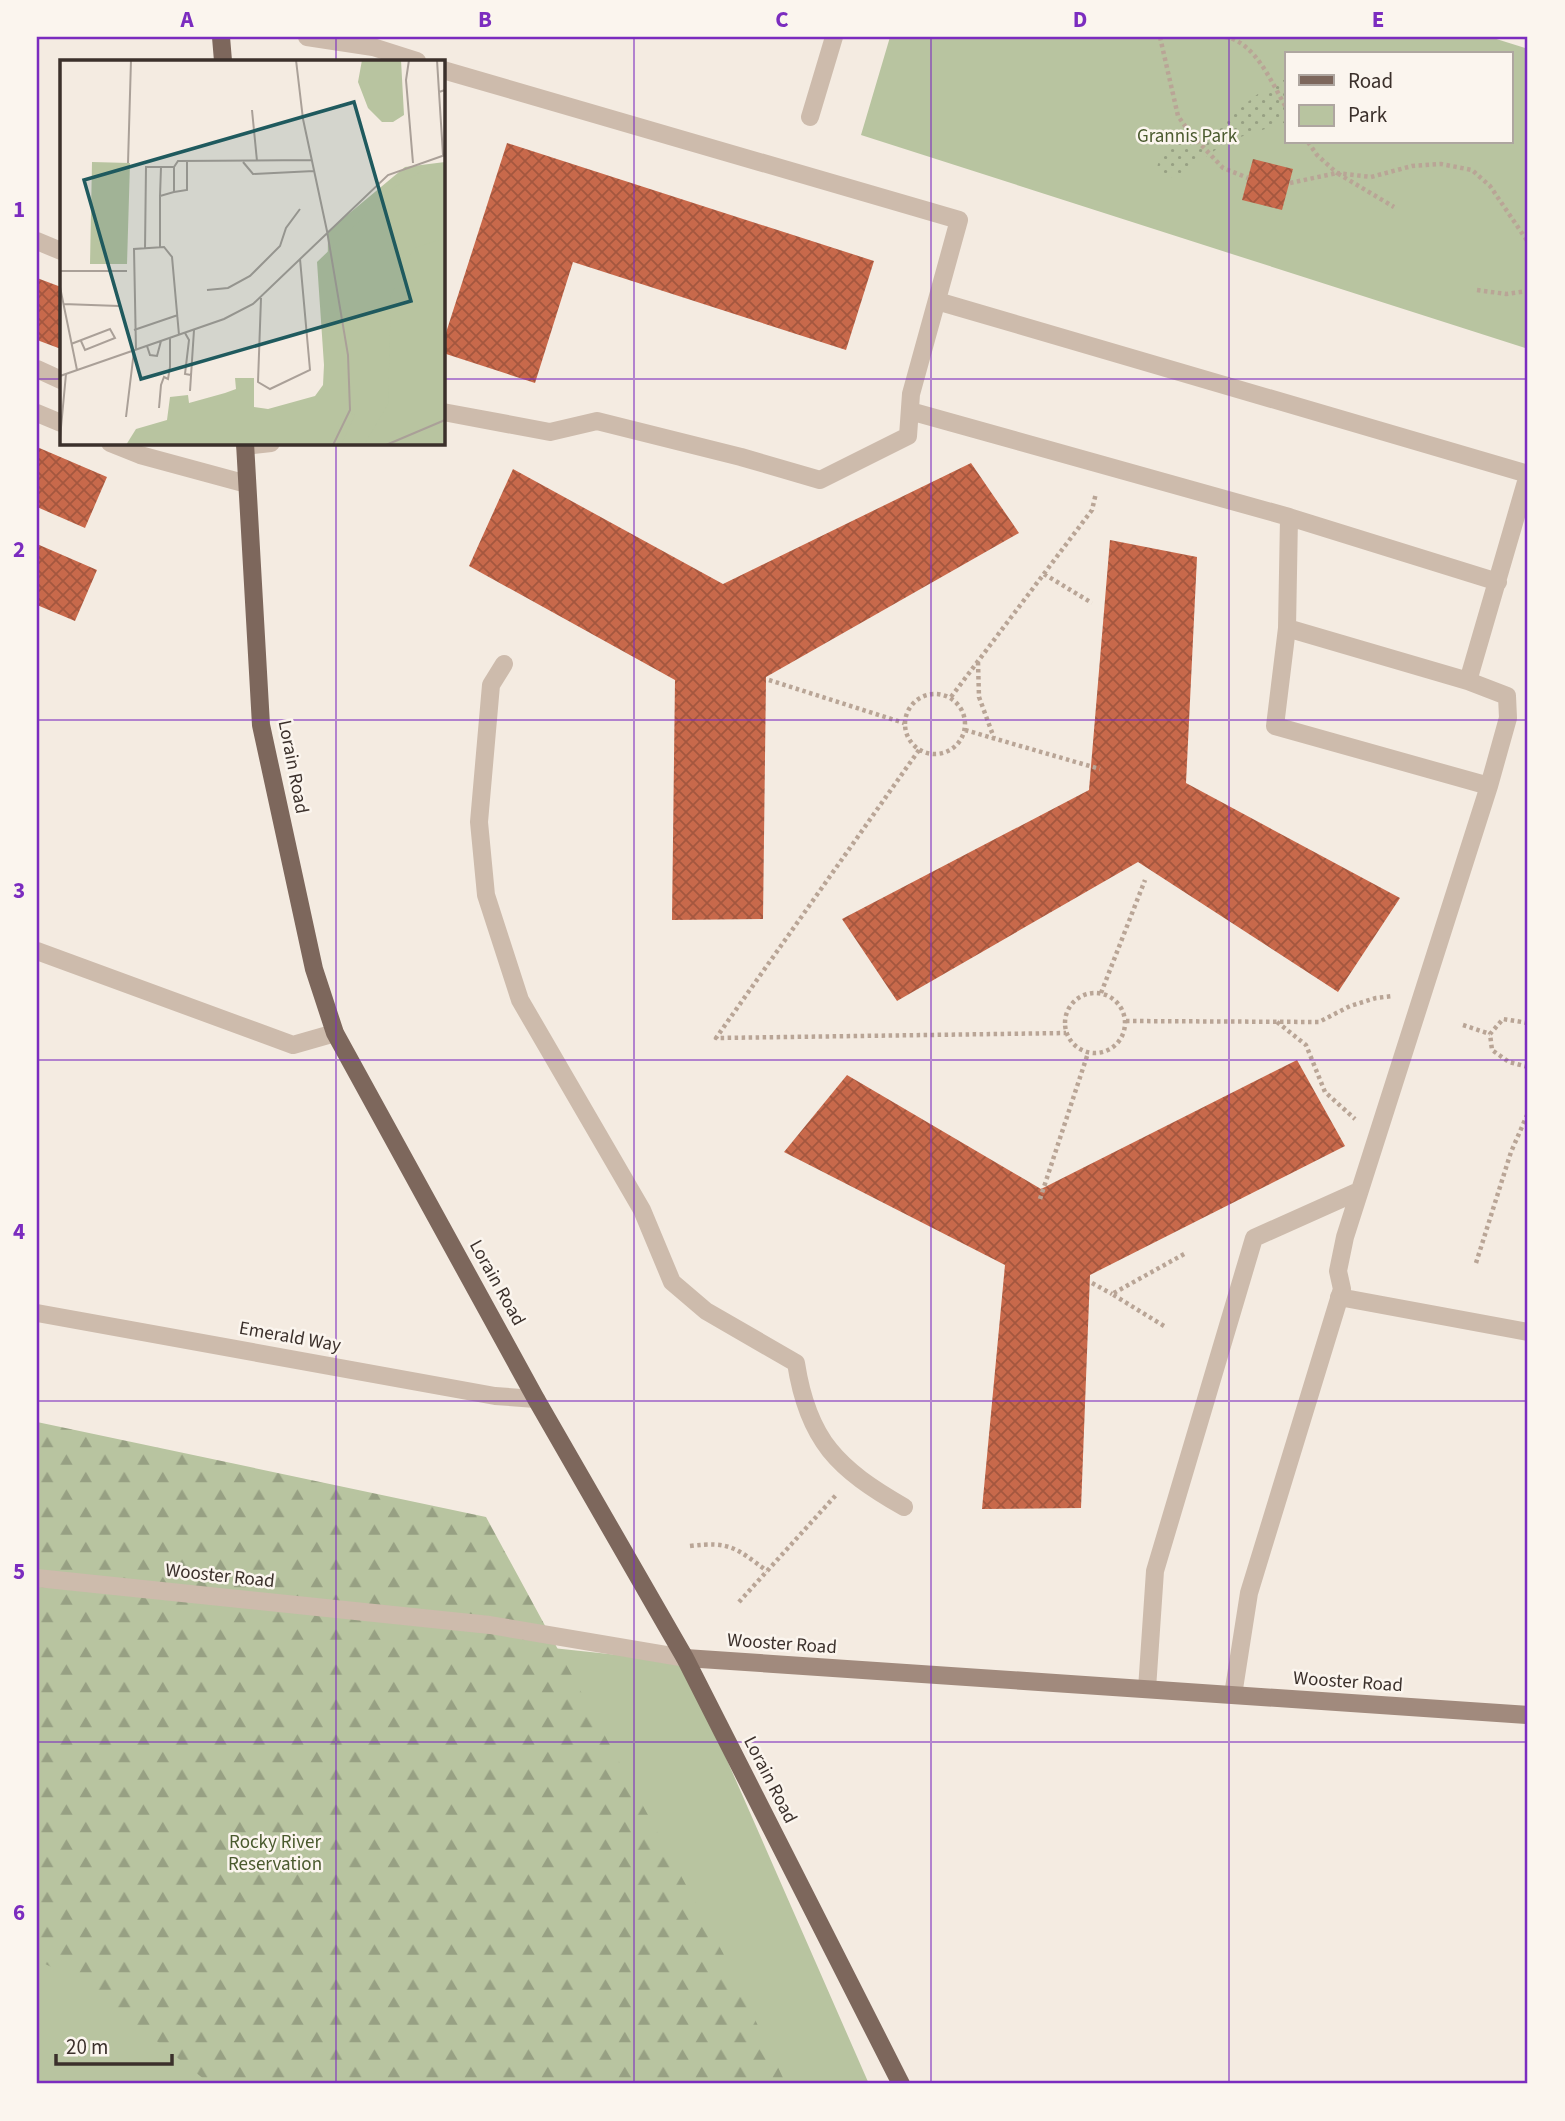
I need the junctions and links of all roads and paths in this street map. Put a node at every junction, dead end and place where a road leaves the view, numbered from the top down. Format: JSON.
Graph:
{"nodes":[{"id":1,"x":221,"y":37,"type":"edge"},
{"id":2,"x":307,"y":37,"type":"edge"},
{"id":3,"x":834,"y":37,"type":"edge"},
{"id":4,"x":1160,"y":37,"type":"edge"},
{"id":5,"x":1225,"y":37,"type":"edge"},
{"id":6,"x":373,"y":54,"type":"edge"},
{"id":7,"x":222,"y":60,"type":"edge"},
{"id":8,"x":411,"y":60,"type":"edge"},
{"id":9,"x":444,"y":70,"type":"edge"},
{"id":10,"x":1285,"y":105,"type":"edge"},
{"id":11,"x":810,"y":117,"type":"dead end"},
{"id":12,"x":1309,"y":144,"type":"edge"},
{"id":13,"x":1337,"y":173,"type":"junction"},
{"id":14,"x":1248,"y":178,"type":"dead end"},
{"id":15,"x":1290,"y":183,"type":"dead end"},
{"id":16,"x":1394,"y":207,"type":"dead end"},
{"id":17,"x":37,"y":241,"type":"edge"},
{"id":18,"x":1528,"y":242,"type":"edge"},
{"id":19,"x":60,"y":251,"type":"edge"},
{"id":20,"x":1477,"y":290,"type":"dead end"},
{"id":21,"x":1528,"y":291,"type":"edge"},
{"id":22,"x":937,"y":301,"type":"junction"},
{"id":23,"x":37,"y":369,"type":"edge"},
{"id":24,"x":60,"y":380,"type":"edge"},
{"id":25,"x":910,"y":411,"type":"junction"},
{"id":26,"x":444,"y":412,"type":"edge"},
{"id":27,"x":37,"y":413,"type":"edge"},
{"id":28,"x":60,"y":423,"type":"edge"},
{"id":29,"x":113,"y":444,"type":"edge"},
{"id":30,"x":245,"y":444,"type":"edge"},
{"id":31,"x":1104,"y":465,"type":"junction"},
{"id":32,"x":1528,"y":474,"type":"edge"},
{"id":33,"x":247,"y":484,"type":"junction"},
{"id":34,"x":1289,"y":517,"type":"junction"},
{"id":35,"x":1044,"y":574,"type":"junction"},
{"id":36,"x":1497,"y":582,"type":"junction"},
{"id":37,"x":1092,"y":603,"type":"dead end"},
{"id":38,"x":1287,"y":628,"type":"junction"},
{"id":39,"x":978,"y":661,"type":"junction"},
{"id":40,"x":504,"y":664,"type":"dead end"},
{"id":41,"x":769,"y":680,"type":"dead end"},
{"id":42,"x":1468,"y":681,"type":"junction"},
{"id":43,"x":951,"y":697,"type":"junction"},
{"id":44,"x":904,"y":723,"type":"junction"},
{"id":45,"x":964,"y":730,"type":"junction"},
{"id":46,"x":995,"y":739,"type":"junction"},
{"id":47,"x":919,"y":750,"type":"junction"},
{"id":48,"x":1100,"y":769,"type":"dead end"},
{"id":49,"x":1489,"y":786,"type":"junction"},
{"id":50,"x":1145,"y":880,"type":"dead end"},
{"id":51,"x":37,"y":951,"type":"edge"},
{"id":52,"x":1101,"y":993,"type":"junction"},
{"id":53,"x":1396,"y":996,"type":"dead end"},
{"id":54,"x":1126,"y":1021,"type":"junction"},
{"id":55,"x":1277,"y":1022,"type":"junction"},
{"id":56,"x":1528,"y":1023,"type":"edge"},
{"id":57,"x":1463,"y":1025,"type":"dead end"},
{"id":58,"x":335,"y":1033,"type":"junction"},
{"id":59,"x":1066,"y":1033,"type":"junction"},
{"id":60,"x":1490,"y":1034,"type":"junction"},
{"id":61,"x":1088,"y":1053,"type":"junction"},
{"id":62,"x":1528,"y":1067,"type":"edge"},
{"id":63,"x":1528,"y":1112,"type":"edge"},
{"id":64,"x":1357,"y":1122,"type":"dead end"},
{"id":65,"x":1359,"y":1191,"type":"junction"},
{"id":66,"x":1040,"y":1199,"type":"dead end"},
{"id":67,"x":1186,"y":1253,"type":"dead end"},
{"id":68,"x":1476,"y":1263,"type":"dead end"},
{"id":69,"x":1092,"y":1283,"type":"dead end"},
{"id":70,"x":1112,"y":1294,"type":"junction"},
{"id":71,"x":1339,"y":1297,"type":"junction"},
{"id":72,"x":37,"y":1313,"type":"edge"},
{"id":73,"x":1164,"y":1326,"type":"dead end"},
{"id":74,"x":1528,"y":1332,"type":"edge"},
{"id":75,"x":536,"y":1399,"type":"junction"},
{"id":76,"x":855,"y":1473,"type":"junction"},
{"id":77,"x":904,"y":1507,"type":"dead end"},
{"id":78,"x":690,"y":1546,"type":"dead end"},
{"id":79,"x":767,"y":1572,"type":"junction"},
{"id":80,"x":37,"y":1578,"type":"edge"},
{"id":81,"x":739,"y":1602,"type":"dead end"},
{"id":82,"x":685,"y":1658,"type":"junction"},
{"id":83,"x":1147,"y":1689,"type":"junction"},
{"id":84,"x":1233,"y":1695,"type":"junction"},
{"id":85,"x":1528,"y":1715,"type":"edge"},
{"id":86,"x":901,"y":2084,"type":"edge"}],
"edges":[{"from":1,"to":7,"type":"main road"},
{"from":2,"to":6,"type":"street"},
{"from":3,"to":11,"type":"street"},
{"from":4,"to":14,"type":"path"},
{"from":5,"to":10,"type":"path"},
{"from":6,"to":8,"type":"street"},
{"from":9,"to":22,"type":"street"},
{"from":12,"to":13,"type":"path"},
{"from":13,"to":15,"type":"path"},
{"from":13,"to":16,"type":"path"},
{"from":13,"to":18,"type":"path"},
{"from":17,"to":19,"type":"street"},
{"from":20,"to":21,"type":"path"},
{"from":22,"to":25,"type":"street"},
{"from":22,"to":32,"type":"street"},
{"from":23,"to":24,"type":"street"},
{"from":25,"to":26,"type":"street"},
{"from":25,"to":31,"type":"street"},
{"from":27,"to":28,"type":"street"},
{"from":29,"to":33,"type":"street"},
{"from":30,"to":33,"type":"main road","name":"Lorain Road"},
{"from":31,"to":34,"type":"street"},
{"from":31,"to":35,"type":"path"},
{"from":32,"to":36,"type":"street"},
{"from":33,"to":58,"type":"main road","name":"Lorain Road"},
{"from":34,"to":36,"type":"street"},
{"from":34,"to":38,"type":"street"},
{"from":35,"to":37,"type":"path"},
{"from":35,"to":39,"type":"path"},
{"from":36,"to":42,"type":"street"},
{"from":38,"to":42,"type":"street"},
{"from":38,"to":49,"type":"street"},
{"from":39,"to":43,"type":"path"},
{"from":39,"to":46,"type":"path"},
{"from":40,"to":76,"type":"street"},
{"from":41,"to":44,"type":"path"},
{"from":42,"to":49,"type":"street"},
{"from":43,"to":44,"type":"path"},
{"from":43,"to":45,"type":"path"},
{"from":44,"to":47,"type":"path"},
{"from":45,"to":46,"type":"path"},
{"from":45,"to":47,"type":"path"},
{"from":46,"to":48,"type":"path"},
{"from":47,"to":59,"type":"path"},
{"from":49,"to":65,"type":"street"},
{"from":50,"to":52,"type":"path"},
{"from":51,"to":58,"type":"street"},
{"from":52,"to":54,"type":"path"},
{"from":52,"to":59,"type":"path"},
{"from":53,"to":55,"type":"path"},
{"from":54,"to":55,"type":"path"},
{"from":54,"to":61,"type":"path"},
{"from":55,"to":64,"type":"path"},
{"from":56,"to":60,"type":"path"},
{"from":57,"to":60,"type":"path"},
{"from":58,"to":75,"type":"main road","name":"Lorain Road"},
{"from":59,"to":61,"type":"path"},
{"from":60,"to":62,"type":"path"},
{"from":61,"to":66,"type":"path"},
{"from":63,"to":68,"type":"path"},
{"from":65,"to":71,"type":"street"},
{"from":65,"to":83,"type":"street"},
{"from":67,"to":70,"type":"path"},
{"from":69,"to":70,"type":"path"},
{"from":70,"to":73,"type":"path"},
{"from":71,"to":74,"type":"street"},
{"from":71,"to":84,"type":"street"},
{"from":72,"to":75,"type":"street","name":"Emerald Way"},
{"from":75,"to":82,"type":"main road","name":"Lorain Road"},
{"from":76,"to":77,"type":"street"},
{"from":76,"to":79,"type":"path"},
{"from":78,"to":79,"type":"path"},
{"from":79,"to":81,"type":"path"},
{"from":80,"to":82,"type":"street","name":"Wooster Road"},
{"from":82,"to":83,"type":"main road","name":"Wooster Road"},
{"from":82,"to":86,"type":"main road","name":"Lorain Road"},
{"from":83,"to":84,"type":"main road","name":"Wooster Road"},
{"from":84,"to":85,"type":"main road","name":"Wooster Road"}]}
